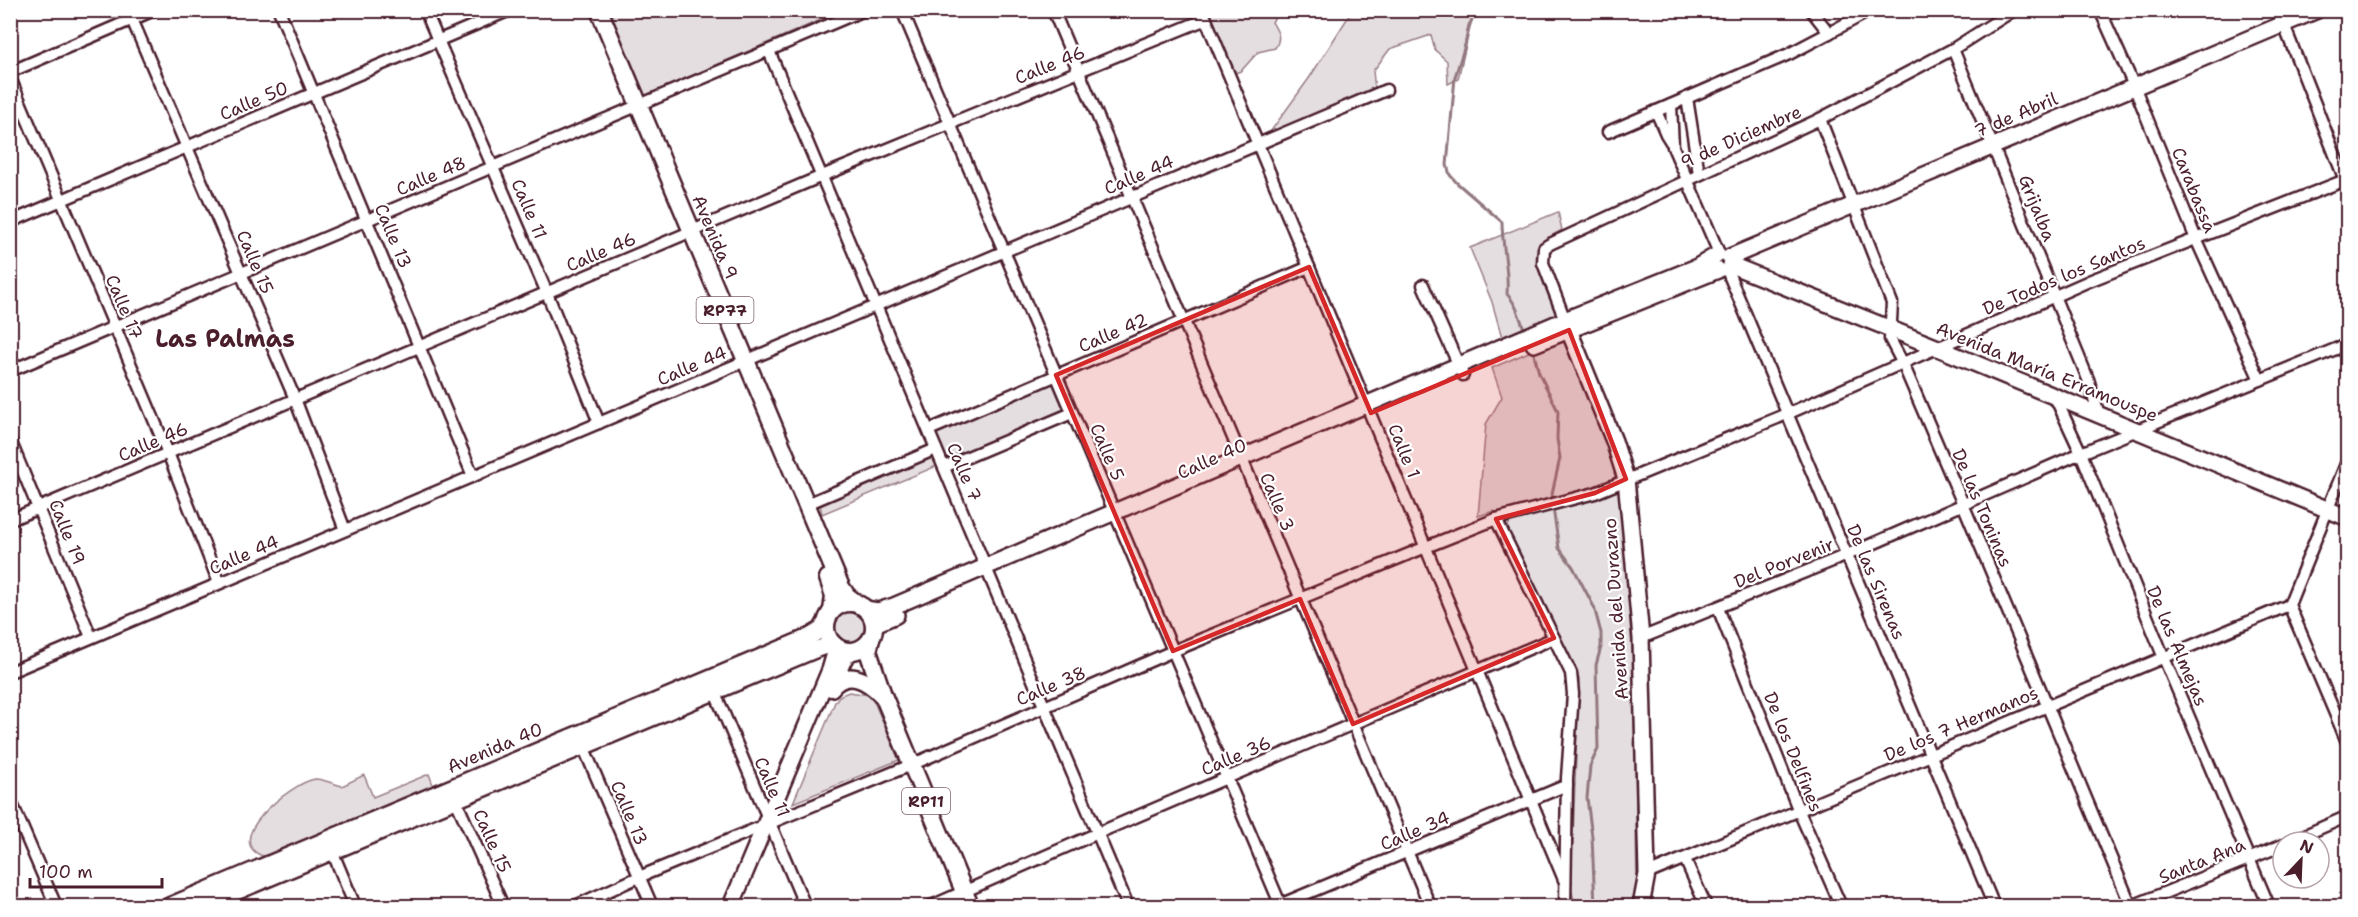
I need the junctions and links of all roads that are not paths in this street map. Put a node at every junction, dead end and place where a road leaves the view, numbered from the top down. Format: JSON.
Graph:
{"nodes":[{"id":1,"x":154,"y":10,"type":"edge"},
{"id":2,"x":279,"y":10,"type":"edge"},
{"id":3,"x":425,"y":10,"type":"edge"},
{"id":4,"x":510,"y":10,"type":"edge"},
{"id":5,"x":589,"y":10,"type":"edge"},
{"id":6,"x":599,"y":10,"type":"edge"},
{"id":7,"x":864,"y":10,"type":"edge"},
{"id":8,"x":902,"y":10,"type":"edge"},
{"id":9,"x":1053,"y":10,"type":"edge"},
{"id":10,"x":1811,"y":10,"type":"edge"},
{"id":11,"x":1871,"y":10,"type":"edge"},
{"id":12,"x":2014,"y":10,"type":"edge"},
{"id":13,"x":2100,"y":10,"type":"edge"},
{"id":14,"x":2317,"y":10,"type":"edge"},
{"id":15,"x":130,"y":15,"type":"edge"},
{"id":16,"x":1204,"y":15,"type":"edge"},
{"id":17,"x":2280,"y":17,"type":"edge"},
{"id":18,"x":1828,"y":33,"type":"junction"},
{"id":19,"x":438,"y":41,"type":"junction"},
{"id":20,"x":1953,"y":49,"type":"junction"},
{"id":21,"x":769,"y":51,"type":"junction"},
{"id":22,"x":10,"y":72,"type":"edge"},
{"id":23,"x":1078,"y":72,"type":"junction"},
{"id":24,"x":10,"y":78,"type":"edge"},
{"id":25,"x":2134,"y":86,"type":"junction"},
{"id":26,"x":1386,"y":90,"type":"dead end"},
{"id":27,"x":314,"y":93,"type":"junction"},
{"id":28,"x":1687,"y":98,"type":"junction"},
{"id":29,"x":1671,"y":105,"type":"junction"},
{"id":30,"x":635,"y":108,"type":"junction"},
{"id":31,"x":1656,"y":111,"type":"junction"},
{"id":32,"x":1820,"y":119,"type":"junction"},
{"id":33,"x":950,"y":124,"type":"junction"},
{"id":34,"x":1608,"y":132,"type":"dead end"},
{"id":35,"x":1671,"y":142,"type":"junction"},
{"id":36,"x":1258,"y":143,"type":"junction"},
{"id":37,"x":1994,"y":146,"type":"junction"},
{"id":38,"x":186,"y":147,"type":"junction"},
{"id":39,"x":493,"y":167,"type":"junction"},
{"id":40,"x":1699,"y":174,"type":"junction"},
{"id":41,"x":822,"y":176,"type":"junction"},
{"id":42,"x":1687,"y":180,"type":"junction"},
{"id":43,"x":2346,"y":182,"type":"edge"},
{"id":44,"x":1131,"y":197,"type":"junction"},
{"id":45,"x":61,"y":201,"type":"junction"},
{"id":46,"x":1853,"y":205,"type":"junction"},
{"id":47,"x":368,"y":220,"type":"junction"},
{"id":48,"x":10,"y":222,"type":"edge"},
{"id":49,"x":688,"y":233,"type":"junction"},
{"id":50,"x":2196,"y":239,"type":"junction"},
{"id":51,"x":1004,"y":250,"type":"junction"},
{"id":52,"x":1724,"y":262,"type":"junction"},
{"id":53,"x":1309,"y":267,"type":"junction"},
{"id":54,"x":242,"y":273,"type":"junction"},
{"id":55,"x":1423,"y":285,"type":"dead end"},
{"id":56,"x":547,"y":293,"type":"junction"},
{"id":57,"x":2055,"y":296,"type":"junction"},
{"id":58,"x":876,"y":304,"type":"junction"},
{"id":59,"x":1183,"y":321,"type":"junction"},
{"id":60,"x":1567,"y":325,"type":"junction"},
{"id":61,"x":114,"y":327,"type":"junction"},
{"id":62,"x":1889,"y":329,"type":"junction"},
{"id":63,"x":2348,"y":344,"type":"edge"},
{"id":64,"x":421,"y":346,"type":"junction"},
{"id":65,"x":1517,"y":346,"type":"joint"},
{"id":66,"x":1938,"y":348,"type":"junction"},
{"id":67,"x":742,"y":362,"type":"junction"},
{"id":68,"x":1903,"y":364,"type":"junction"},
{"id":69,"x":1461,"y":370,"type":"junction"},
{"id":70,"x":10,"y":371,"type":"edge"},
{"id":71,"x":1056,"y":375,"type":"junction"},
{"id":72,"x":2260,"y":380,"type":"junction"},
{"id":73,"x":2055,"y":397,"type":"junction"},
{"id":74,"x":295,"y":399,"type":"junction"},
{"id":75,"x":1369,"y":409,"type":"junction"},
{"id":76,"x":1072,"y":413,"type":"junction"},
{"id":77,"x":1787,"y":414,"type":"junction"},
{"id":78,"x":2099,"y":415,"type":"junction"},
{"id":79,"x":599,"y":423,"type":"junction"},
{"id":80,"x":928,"y":430,"type":"junction"},
{"id":81,"x":2138,"y":431,"type":"junction"},
{"id":82,"x":10,"y":440,"type":"edge"},
{"id":83,"x":936,"y":449,"type":"junction"},
{"id":84,"x":168,"y":453,"type":"junction"},
{"id":85,"x":2081,"y":453,"type":"junction"},
{"id":86,"x":2348,"y":459,"type":"edge"},
{"id":87,"x":1243,"y":463,"type":"junction"},
{"id":88,"x":944,"y":467,"type":"junction"},
{"id":89,"x":473,"y":476,"type":"junction"},
{"id":90,"x":1626,"y":479,"type":"junction"},
{"id":91,"x":807,"y":504,"type":"junction"},
{"id":92,"x":1963,"y":504,"type":"junction"},
{"id":93,"x":1544,"y":507,"type":"joint"},
{"id":94,"x":39,"y":508,"type":"junction"},
{"id":95,"x":2327,"y":509,"type":"junction"},
{"id":96,"x":1117,"y":517,"type":"junction"},
{"id":97,"x":2348,"y":518,"type":"edge"},
{"id":98,"x":1496,"y":519,"type":"junction"},
{"id":99,"x":10,"y":520,"type":"edge"},
{"id":100,"x":345,"y":530,"type":"junction"},
{"id":101,"x":1426,"y":547,"type":"junction"},
{"id":102,"x":1847,"y":555,"type":"junction"},
{"id":103,"x":988,"y":572,"type":"junction"},
{"id":104,"x":219,"y":584,"type":"junction"},
{"id":105,"x":1300,"y":599,"type":"junction"},
{"id":106,"x":2289,"y":605,"type":"junction"},
{"id":107,"x":862,"y":607,"type":"junction"},
{"id":108,"x":1718,"y":608,"type":"junction"},
{"id":109,"x":830,"y":614,"type":"junction"},
{"id":110,"x":872,"y":634,"type":"junction"},
{"id":111,"x":92,"y":637,"type":"junction"},
{"id":112,"x":1554,"y":638,"type":"junction"},
{"id":113,"x":1641,"y":638,"type":"junction"},
{"id":114,"x":834,"y":645,"type":"junction"},
{"id":115,"x":854,"y":650,"type":"junction"},
{"id":116,"x":1173,"y":651,"type":"junction"},
{"id":117,"x":2164,"y":658,"type":"junction"},
{"id":118,"x":1477,"y":671,"type":"junction"},
{"id":119,"x":10,"y":672,"type":"edge"},
{"id":120,"x":712,"y":685,"type":"junction"},
{"id":121,"x":831,"y":688,"type":"junction"},
{"id":122,"x":883,"y":695,"type":"junction"},
{"id":123,"x":2047,"y":705,"type":"junction"},
{"id":124,"x":1046,"y":707,"type":"junction"},
{"id":125,"x":1353,"y":724,"type":"junction"},
{"id":126,"x":585,"y":738,"type":"junction"},
{"id":127,"x":2348,"y":744,"type":"edge"},
{"id":128,"x":1932,"y":756,"type":"junction"},
{"id":129,"x":911,"y":765,"type":"junction"},
{"id":130,"x":1227,"y":778,"type":"junction"},
{"id":131,"x":1567,"y":785,"type":"junction"},
{"id":132,"x":454,"y":795,"type":"junction"},
{"id":133,"x":10,"y":799,"type":"edge"},
{"id":134,"x":1531,"y":800,"type":"junction"},
{"id":135,"x":1798,"y":809,"type":"junction"},
{"id":136,"x":2348,"y":816,"type":"edge"},
{"id":137,"x":15,"y":823,"type":"edge"},
{"id":138,"x":771,"y":824,"type":"junction"},
{"id":139,"x":2316,"y":830,"type":"edge"},
{"id":140,"x":1098,"y":833,"type":"junction"},
{"id":141,"x":330,"y":846,"type":"junction"},
{"id":142,"x":2271,"y":850,"type":"edge"},
{"id":143,"x":1407,"y":852,"type":"junction"},
{"id":144,"x":1685,"y":859,"type":"junction"},
{"id":145,"x":2250,"y":860,"type":"junction"},
{"id":146,"x":1647,"y":874,"type":"junction"},
{"id":147,"x":639,"y":877,"type":"junction"},
{"id":148,"x":1565,"y":882,"type":"junction"},
{"id":149,"x":968,"y":900,"type":"edge"},
{"id":150,"x":207,"y":902,"type":"edge"},
{"id":151,"x":56,"y":906,"type":"edge"},
{"id":152,"x":169,"y":906,"type":"edge"},
{"id":153,"x":355,"y":906,"type":"edge"},
{"id":154,"x":503,"y":906,"type":"edge"},
{"id":155,"x":575,"y":906,"type":"edge"},
{"id":156,"x":652,"y":906,"type":"edge"},
{"id":157,"x":732,"y":906,"type":"edge"},
{"id":158,"x":742,"y":906,"type":"edge"},
{"id":159,"x":805,"y":906,"type":"edge"},
{"id":160,"x":931,"y":906,"type":"edge"},
{"id":161,"x":1128,"y":906,"type":"edge"},
{"id":162,"x":1279,"y":906,"type":"edge"},
{"id":163,"x":1430,"y":906,"type":"edge"},
{"id":164,"x":1565,"y":906,"type":"edge"},
{"id":165,"x":1641,"y":906,"type":"edge"},
{"id":166,"x":1706,"y":906,"type":"edge"},
{"id":167,"x":1841,"y":906,"type":"edge"},
{"id":168,"x":1994,"y":906,"type":"edge"},
{"id":169,"x":2132,"y":906,"type":"edge"},
{"id":170,"x":2269,"y":906,"type":"edge"}],
"edges":[{"from":1,"to":15,"type":"street"},
{"from":2,"to":27,"type":"street","name":"Calle 13"},
{"from":3,"to":19,"type":"street","name":"Calle 11"},
{"from":4,"to":19,"type":"street","name":"Calle 50"},
{"from":5,"to":30,"type":"main road","name":"Avenida 9","number":"RP77"},
{"from":6,"to":30,"type":"main road","name":"Avenida 9","number":"RP77"},
{"from":7,"to":21,"type":"street","name":"Calle 48"},
{"from":8,"to":33,"type":"street","name":"Calle 5"},
{"from":9,"to":23,"type":"street","name":"Calle 3"},
{"from":10,"to":18,"type":"street"},
{"from":11,"to":18,"type":"street"},
{"from":12,"to":20,"type":"street","name":"9 de Diciembre"},
{"from":13,"to":25,"type":"street","name":"Carabassa"},
{"from":14,"to":17,"type":"main road","name":"7 de Abril"},
{"from":15,"to":22,"type":"street"},
{"from":15,"to":38,"type":"street","name":"Calle 15"},
{"from":16,"to":23,"type":"street","name":"Calle 46"},
{"from":16,"to":36,"type":"street","name":"Calle 1"},
{"from":17,"to":25,"type":"main road","name":"7 de Abril"},
{"from":17,"to":43,"type":"street"},
{"from":18,"to":28,"type":"street"},
{"from":19,"to":27,"type":"street","name":"Calle 50"},
{"from":19,"to":39,"type":"street","name":"Calle 11"},
{"from":20,"to":32,"type":"street","name":"9 de Diciembre"},
{"from":20,"to":37,"type":"street","name":"Grijalba"},
{"from":21,"to":30,"type":"street","name":"Calle 48"},
{"from":21,"to":41,"type":"street","name":"Calle 7"},
{"from":23,"to":33,"type":"street","name":"Calle 46"},
{"from":23,"to":44,"type":"street","name":"Calle 3"},
{"from":24,"to":45,"type":"street","name":"Calle 17"},
{"from":25,"to":37,"type":"main road","name":"7 de Abril"},
{"from":25,"to":50,"type":"street","name":"Carabassa"},
{"from":26,"to":36,"type":"street","name":"Calle 44"},
{"from":27,"to":38,"type":"street","name":"Calle 50"},
{"from":27,"to":47,"type":"street","name":"Calle 13"},
{"from":28,"to":29,"type":"street"},
{"from":28,"to":40,"type":"street"},
{"from":29,"to":31,"type":"street"},
{"from":29,"to":35,"type":"street","name":"De las Sirenas"},
{"from":30,"to":39,"type":"street","name":"Calle 48"},
{"from":30,"to":49,"type":"main road","name":"Avenida 9","number":"RP77"},
{"from":31,"to":34,"type":"street"},
{"from":31,"to":35,"type":"street"},
{"from":32,"to":40,"type":"street","name":"9 de Diciembre"},
{"from":32,"to":46,"type":"street","name":"De las Toninas"},
{"from":33,"to":41,"type":"street","name":"Calle 46"},
{"from":33,"to":51,"type":"street","name":"Calle 5"},
{"from":35,"to":42,"type":"street","name":"De las Sirenas"},
{"from":36,"to":44,"type":"street","name":"Calle 44"},
{"from":36,"to":53,"type":"street","name":"Calle 1"},
{"from":37,"to":46,"type":"main road","name":"7 de Abril"},
{"from":37,"to":57,"type":"street","name":"Grijalba"},
{"from":38,"to":45,"type":"street","name":"Calle 50"},
{"from":38,"to":54,"type":"street","name":"Calle 15"},
{"from":39,"to":47,"type":"street","name":"Calle 48"},
{"from":39,"to":56,"type":"street","name":"Calle 11"},
{"from":40,"to":42,"type":"street","name":"9 de Diciembre"},
{"from":41,"to":49,"type":"street","name":"Calle 46"},
{"from":41,"to":58,"type":"street","name":"Calle 7"},
{"from":42,"to":52,"type":"street","name":"De las Sirenas"},
{"from":42,"to":60,"type":"street","name":"9 de Diciembre"},
{"from":43,"to":50,"type":"street","name":"De Todos los Santos"},
{"from":44,"to":51,"type":"street","name":"Calle 44"},
{"from":44,"to":59,"type":"street","name":"Calle 3"},
{"from":45,"to":48,"type":"street","name":"Calle 50"},
{"from":45,"to":61,"type":"street","name":"Calle 17"},
{"from":46,"to":52,"type":"main road","name":"7 de Abril"},
{"from":46,"to":62,"type":"street","name":"De las Toninas"},
{"from":47,"to":54,"type":"street","name":"Calle 48"},
{"from":47,"to":64,"type":"street","name":"Calle 13"},
{"from":49,"to":56,"type":"street","name":"Calle 46"},
{"from":49,"to":67,"type":"main road","name":"Avenida 9","number":"RP77"},
{"from":50,"to":57,"type":"street","name":"De Todos los Santos"},
{"from":50,"to":72,"type":"street","name":"Carabassa"},
{"from":51,"to":58,"type":"street","name":"Calle 44"},
{"from":51,"to":71,"type":"street","name":"Calle 5"},
{"from":52,"to":60,"type":"main road","name":"7 de Abril"},
{"from":52,"to":62,"type":"main road","name":"Avenida María Erramouspe"},
{"from":52,"to":77,"type":"street","name":"De las Sirenas"},
{"from":53,"to":59,"type":"street","name":"Calle 42"},
{"from":53,"to":75,"type":"street","name":"Calle 1"},
{"from":54,"to":61,"type":"street","name":"Calle 48"},
{"from":54,"to":74,"type":"street","name":"Calle 15"},
{"from":55,"to":69,"type":"street"},
{"from":56,"to":64,"type":"street","name":"Calle 46"},
{"from":56,"to":79,"type":"street","name":"Calle 11"},
{"from":57,"to":66,"type":"street","name":"De Todos los Santos"},
{"from":57,"to":78,"type":"street","name":"Grijalba"},
{"from":58,"to":67,"type":"street","name":"Calle 44"},
{"from":58,"to":80,"type":"street","name":"Calle 7"},
{"from":59,"to":71,"type":"street","name":"Calle 42"},
{"from":59,"to":87,"type":"street","name":"Calle 3"},
{"from":60,"to":65,"type":"main road","name":"7 de Abril"},
{"from":60,"to":90,"type":"main road","name":"Avenida del Durazno"},
{"from":61,"to":70,"type":"street","name":"Calle 48"},
{"from":61,"to":84,"type":"street","name":"Calle 17"},
{"from":62,"to":66,"type":"main road","name":"Avenida María Erramouspe"},
{"from":62,"to":68,"type":"street","name":"De las Toninas"},
{"from":63,"to":72,"type":"street","name":"Del Porvenir"},
{"from":64,"to":74,"type":"street","name":"Calle 46"},
{"from":64,"to":89,"type":"street","name":"Calle 13"},
{"from":65,"to":69,"type":"main road","name":"Calle 40"},
{"from":66,"to":68,"type":"street","name":"De Todos los Santos"},
{"from":66,"to":73,"type":"main road","name":"Avenida María Erramouspe"},
{"from":67,"to":79,"type":"street","name":"Calle 44"},
{"from":67,"to":91,"type":"main road","name":"Avenida 9","number":"RP77"},
{"from":67,"to":109,"type":"main road","name":"Avenida 9","number":"RP77"},
{"from":68,"to":77,"type":"street","name":"De Todos los Santos"},
{"from":68,"to":92,"type":"street","name":"De las Toninas"},
{"from":69,"to":75,"type":"main road","name":"Calle 40"},
{"from":71,"to":76,"type":"street","name":"Calle 5"},
{"from":71,"to":80,"type":"street","name":"Calle 42"},
{"from":72,"to":81,"type":"street","name":"Del Porvenir"},
{"from":73,"to":78,"type":"main road","name":"Avenida María Erramouspe"},
{"from":73,"to":85,"type":"street","name":"De las Almejas"},
{"from":74,"to":84,"type":"street","name":"Calle 46"},
{"from":74,"to":100,"type":"street","name":"Calle 15"},
{"from":75,"to":87,"type":"main road","name":"Calle 40"},
{"from":75,"to":101,"type":"street","name":"Calle 1"},
{"from":76,"to":88,"type":"street"},
{"from":76,"to":96,"type":"street","name":"Calle 5"},
{"from":77,"to":90,"type":"street","name":"De Todos los Santos"},
{"from":77,"to":102,"type":"street","name":"De las Sirenas"},
{"from":78,"to":81,"type":"main road","name":"Avenida María Erramouspe"},
{"from":79,"to":89,"type":"street","name":"Calle 44"},
{"from":80,"to":83,"type":"street","name":"Calle 7"},
{"from":81,"to":85,"type":"street","name":"Del Porvenir"},
{"from":81,"to":95,"type":"main road","name":"Avenida María Erramouspe"},
{"from":82,"to":94,"type":"street","name":"Calle 19"},
{"from":83,"to":88,"type":"street","name":"Calle 7"},
{"from":83,"to":91,"type":"street"},
{"from":84,"to":94,"type":"street","name":"Calle 46"},
{"from":84,"to":104,"type":"street","name":"Calle 17"},
{"from":85,"to":92,"type":"street","name":"Del Porvenir"},
{"from":85,"to":117,"type":"street","name":"De las Almejas"},
{"from":86,"to":95,"type":"street"},
{"from":87,"to":96,"type":"main road","name":"Calle 40"},
{"from":87,"to":105,"type":"street","name":"Calle 3"},
{"from":88,"to":103,"type":"street","name":"Calle 7"},
{"from":89,"to":100,"type":"street","name":"Calle 44"},
{"from":90,"to":93,"type":"street","name":"De Todos los Santos"},
{"from":90,"to":113,"type":"main road","name":"Avenida del Durazno"},
{"from":91,"to":107,"type":"main road","name":"Avenida 9","number":"RP77"},
{"from":92,"to":102,"type":"street","name":"Del Porvenir"},
{"from":92,"to":123,"type":"street","name":"De las Toninas"},
{"from":93,"to":98,"type":"street","name":"Calle 38"},
{"from":94,"to":99,"type":"street","name":"Calle 46"},
{"from":94,"to":111,"type":"street","name":"Calle 19"},
{"from":95,"to":97,"type":"main road","name":"Avenida María Erramouspe"},
{"from":95,"to":106,"type":"street"},
{"from":96,"to":103,"type":"main road","name":"Calle 40"},
{"from":96,"to":116,"type":"street","name":"Calle 5"},
{"from":98,"to":101,"type":"street","name":"Calle 38"},
{"from":98,"to":112,"type":"street"},
{"from":100,"to":104,"type":"street","name":"Calle 44"},
{"from":101,"to":105,"type":"street","name":"Calle 38"},
{"from":101,"to":118,"type":"street","name":"Calle 1"},
{"from":102,"to":108,"type":"street","name":"Del Porvenir"},
{"from":102,"to":128,"type":"street","name":"De las Sirenas"},
{"from":103,"to":107,"type":"main road","name":"Calle 40"},
{"from":103,"to":110,"type":"main road","name":"Calle 40"},
{"from":103,"to":124,"type":"street","name":"Calle 7"},
{"from":104,"to":111,"type":"street","name":"Calle 44"},
{"from":105,"to":116,"type":"street","name":"Calle 38"},
{"from":105,"to":125,"type":"street","name":"Calle 3"},
{"from":106,"to":117,"type":"street","name":"De los 7 Hermanos"},
{"from":106,"to":127,"type":"street"},
{"from":107,"to":109,"type":"main road"},
{"from":107,"to":110,"type":"main road","number":"RP11"},
{"from":108,"to":113,"type":"street","name":"Del Porvenir"},
{"from":108,"to":135,"type":"street","name":"De los Delfines"},
{"from":109,"to":114,"type":"main road"},
{"from":109,"to":120,"type":"main road","name":"Avenida 40"},
{"from":110,"to":115,"type":"main road"},
{"from":110,"to":122,"type":"main road","number":"RP11"},
{"from":111,"to":119,"type":"street","name":"Calle 44"},
{"from":112,"to":118,"type":"street","name":"Calle 36"},
{"from":112,"to":131,"type":"street"},
{"from":113,"to":146,"type":"main road","name":"Avenida del Durazno"},
{"from":114,"to":115,"type":"main road"},
{"from":114,"to":120,"type":"main road","name":"Avenida 40"},
{"from":114,"to":138,"type":"main road"},
{"from":115,"to":121,"type":"main road"},
{"from":115,"to":122,"type":"main road","number":"RP11"},
{"from":116,"to":124,"type":"street","name":"Calle 38"},
{"from":116,"to":130,"type":"street","name":"Calle 5"},
{"from":117,"to":123,"type":"street","name":"De los 7 Hermanos"},
{"from":117,"to":145,"type":"street","name":"De las Almejas"},
{"from":118,"to":125,"type":"street","name":"Calle 36"},
{"from":118,"to":134,"type":"street","name":"Calle 1"},
{"from":120,"to":126,"type":"main road","name":"Avenida 40"},
{"from":120,"to":138,"type":"street","name":"Calle 11"},
{"from":121,"to":122,"type":"main road"},
{"from":121,"to":138,"type":"main road"},
{"from":122,"to":129,"type":"main road","number":"RP11"},
{"from":123,"to":128,"type":"street","name":"De los 7 Hermanos"},
{"from":123,"to":169,"type":"street","name":"De las Toninas"},
{"from":124,"to":129,"type":"street","name":"Calle 38"},
{"from":124,"to":140,"type":"street","name":"Calle 7"},
{"from":125,"to":130,"type":"street","name":"Calle 36"},
{"from":125,"to":143,"type":"street","name":"Calle 3"},
{"from":126,"to":132,"type":"main road","name":"Avenida 40"},
{"from":126,"to":147,"type":"street","name":"Calle 13"},
{"from":128,"to":135,"type":"street","name":"De los 7 Hermanos"},
{"from":128,"to":168,"type":"street","name":"De las Sirenas"},
{"from":129,"to":138,"type":"street","name":"Calle 38"},
{"from":129,"to":149,"type":"main road","number":"RP11"},
{"from":130,"to":140,"type":"street","name":"Calle 36"},
{"from":130,"to":162,"type":"street","name":"Calle 5"},
{"from":131,"to":134,"type":"street","name":"Calle 34"},
{"from":131,"to":148,"type":"street"},
{"from":132,"to":141,"type":"main road","name":"Avenida 40"},
{"from":132,"to":154,"type":"street","name":"Calle 15"},
{"from":133,"to":137,"type":"street"},
{"from":134,"to":143,"type":"street","name":"Calle 34"},
{"from":134,"to":148,"type":"street","name":"Calle 1"},
{"from":135,"to":144,"type":"street","name":"De los 7 Hermanos"},
{"from":135,"to":167,"type":"street","name":"De los Delfines"},
{"from":136,"to":139,"type":"street"},
{"from":137,"to":151,"type":"street"},
{"from":138,"to":147,"type":"street","name":"Calle 38"},
{"from":138,"to":157,"type":"main road"},
{"from":138,"to":158,"type":"main road"},
{"from":138,"to":159,"type":"street","name":"Calle 11"},
{"from":140,"to":149,"type":"street","name":"Calle 36"},
{"from":140,"to":161,"type":"street","name":"Calle 7"},
{"from":141,"to":150,"type":"main road","name":"Avenida 40"},
{"from":141,"to":153,"type":"street"},
{"from":142,"to":145,"type":"street","name":"Santa Ana"},
{"from":143,"to":162,"type":"street","name":"Calle 34"},
{"from":143,"to":163,"type":"street","name":"Calle 3"},
{"from":144,"to":146,"type":"street","name":"De los 7 Hermanos"},
{"from":144,"to":166,"type":"street"},
{"from":145,"to":169,"type":"street","name":"Santa Ana"},
{"from":145,"to":170,"type":"street","name":"De las Almejas"},
{"from":146,"to":165,"type":"main road","name":"Avenida del Durazno"},
{"from":147,"to":155,"type":"street","name":"Calle 38"},
{"from":147,"to":156,"type":"street","name":"Calle 13"},
{"from":148,"to":164,"type":"street","name":"Calle 1"},
{"from":149,"to":160,"type":"street","name":"Calle 36"},
{"from":150,"to":152,"type":"main road","name":"Avenida 40"}]}
